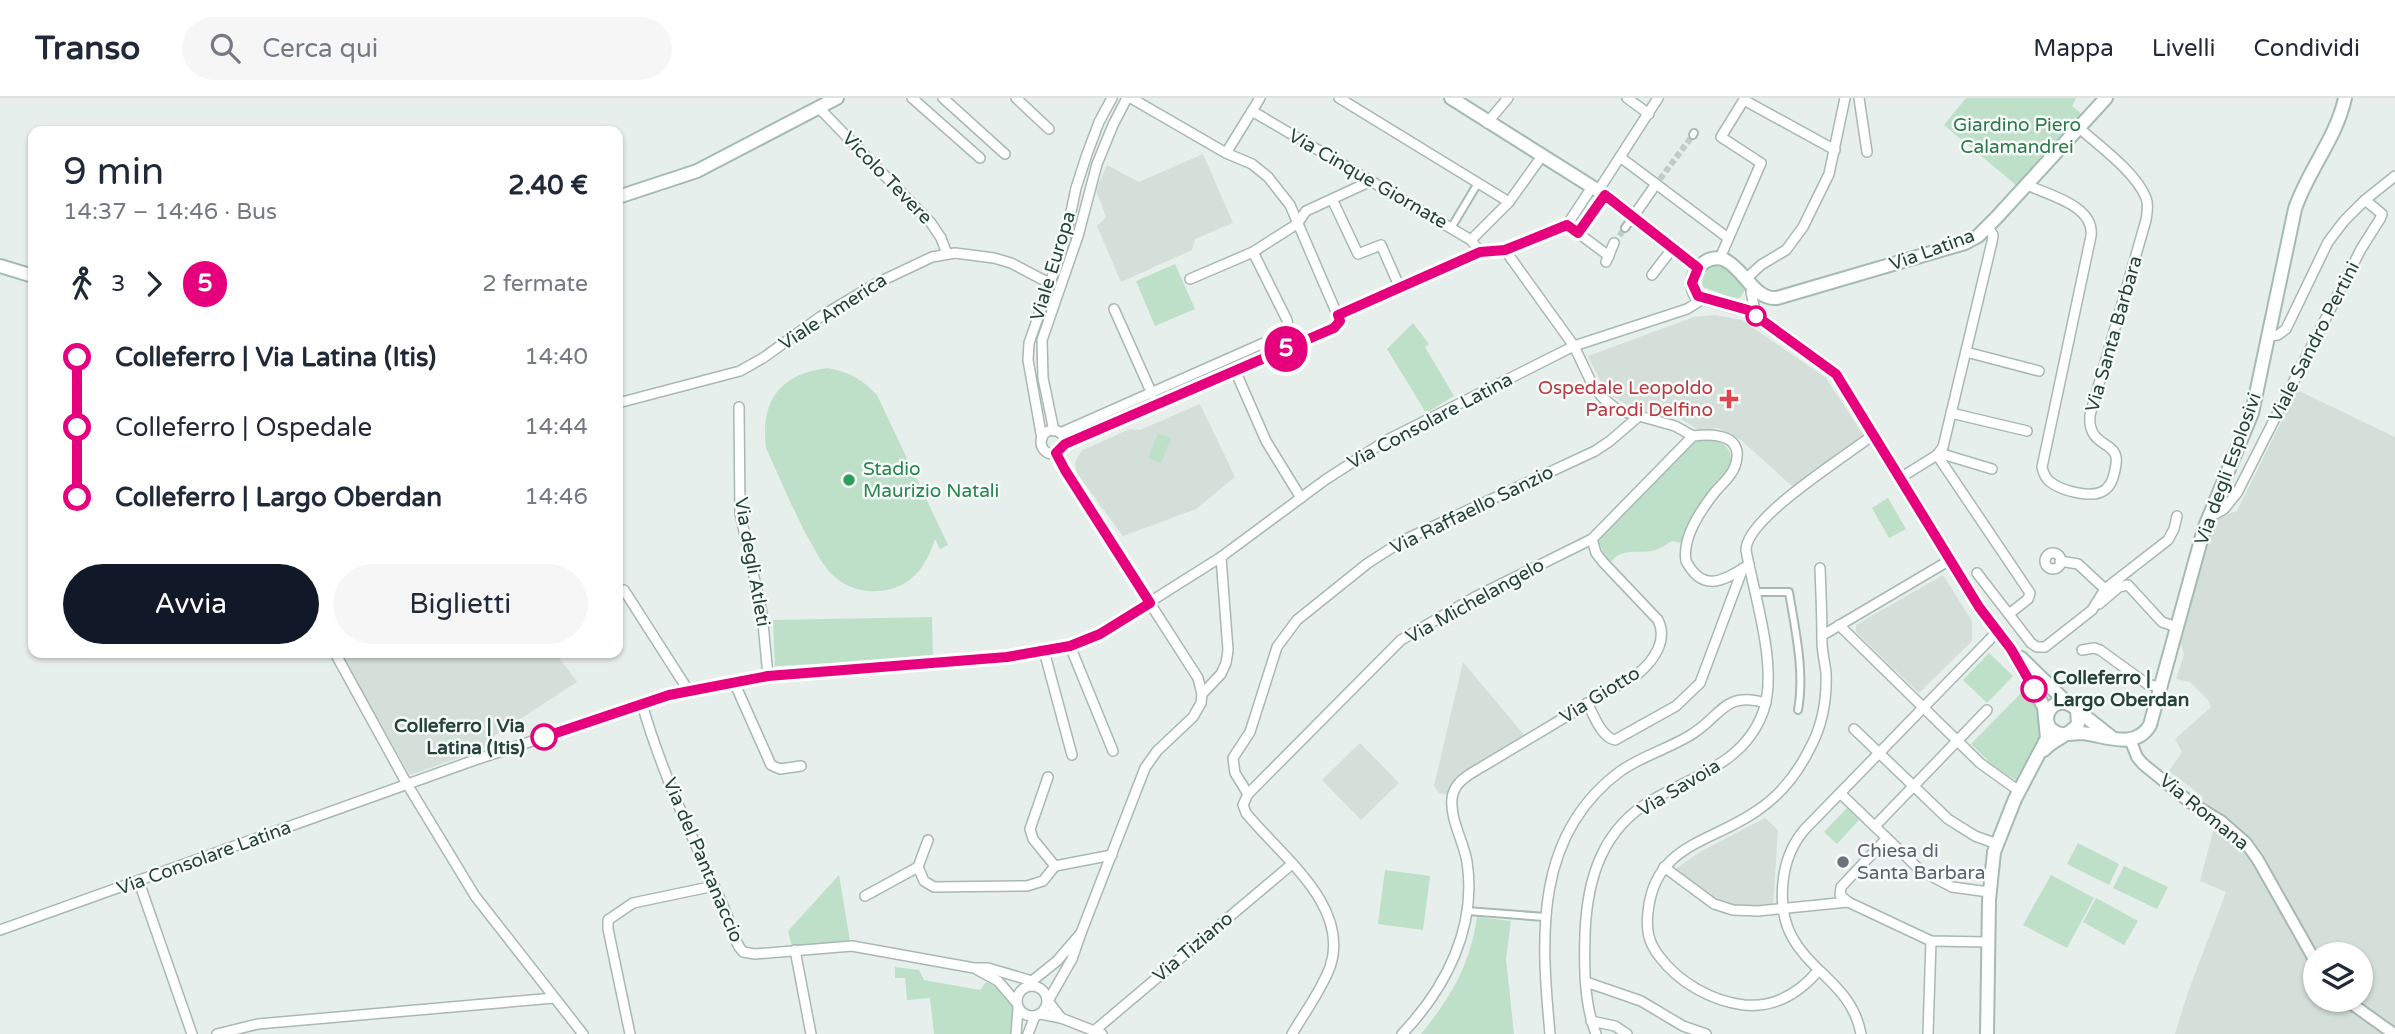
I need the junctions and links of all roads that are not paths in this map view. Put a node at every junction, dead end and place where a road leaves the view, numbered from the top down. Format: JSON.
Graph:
{"nodes":[{"id":1,"x":837,"y":98,"type":"edge"},
{"id":2,"x":912,"y":98,"type":"edge"},
{"id":3,"x":943,"y":98,"type":"edge"},
{"id":4,"x":1016,"y":98,"type":"edge"},
{"id":5,"x":1112,"y":98,"type":"edge"},
{"id":6,"x":1129,"y":98,"type":"edge"},
{"id":7,"x":1260,"y":98,"type":"edge"},
{"id":8,"x":1339,"y":98,"type":"edge"},
{"id":9,"x":1451,"y":98,"type":"edge"},
{"id":10,"x":1508,"y":98,"type":"edge"},
{"id":11,"x":1627,"y":98,"type":"edge"},
{"id":12,"x":1658,"y":98,"type":"edge"},
{"id":13,"x":1845,"y":98,"type":"edge"},
{"id":14,"x":1859,"y":98,"type":"edge"},
{"id":15,"x":2106,"y":98,"type":"edge"},
{"id":16,"x":2345,"y":98,"type":"edge"},
{"id":17,"x":1745,"y":99,"type":"edge"},
{"id":18,"x":819,"y":108,"type":"junction"},
{"id":19,"x":1252,"y":111,"type":"junction"},
{"id":20,"x":1649,"y":114,"type":"junction"},
{"id":21,"x":1487,"y":122,"type":"junction"},
{"id":22,"x":2078,"y":127,"type":"junction"},
{"id":23,"x":1049,"y":129,"type":"dead end"},
{"id":24,"x":1835,"y":150,"type":"junction"},
{"id":25,"x":1867,"y":152,"type":"dead end"},
{"id":26,"x":1226,"y":153,"type":"junction"},
{"id":27,"x":1005,"y":154,"type":"dead end"},
{"id":28,"x":1542,"y":156,"type":"junction"},
{"id":29,"x":1620,"y":157,"type":"junction"},
{"id":30,"x":980,"y":159,"type":"dead end"},
{"id":31,"x":2395,"y":176,"type":"edge"},
{"id":32,"x":1371,"y":181,"type":"junction"},
{"id":33,"x":1658,"y":182,"type":"junction"},
{"id":34,"x":1478,"y":183,"type":"junction"},
{"id":35,"x":2027,"y":185,"type":"junction"},
{"id":36,"x":1599,"y":191,"type":"junction"},
{"id":37,"x":623,"y":195,"type":"edge"},
{"id":38,"x":1332,"y":199,"type":"junction"},
{"id":39,"x":2365,"y":200,"type":"junction"},
{"id":40,"x":1510,"y":202,"type":"junction"},
{"id":41,"x":1629,"y":222,"type":"junction"},
{"id":42,"x":1297,"y":224,"type":"junction"},
{"id":43,"x":1567,"y":225,"type":"junction"},
{"id":44,"x":1988,"y":227,"type":"junction"},
{"id":45,"x":1451,"y":228,"type":"junction"},
{"id":46,"x":1578,"y":233,"type":"junction"},
{"id":47,"x":1728,"y":238,"type":"junction"},
{"id":48,"x":1471,"y":240,"type":"junction"},
{"id":49,"x":1614,"y":243,"type":"tunnel mouth"},
{"id":50,"x":1672,"y":248,"type":"junction"},
{"id":51,"x":1505,"y":250,"type":"junction"},
{"id":52,"x":1253,"y":251,"type":"junction"},
{"id":53,"x":1480,"y":252,"type":"junction"},
{"id":54,"x":947,"y":254,"type":"junction"},
{"id":55,"x":1720,"y":258,"type":"junction"},
{"id":56,"x":0,"y":266,"type":"edge"},
{"id":57,"x":1698,"y":268,"type":"junction"},
{"id":58,"x":28,"y":274,"type":"edge"},
{"id":59,"x":1652,"y":275,"type":"dead end"},
{"id":60,"x":1190,"y":279,"type":"dead end"},
{"id":61,"x":1049,"y":283,"type":"junction"},
{"id":62,"x":1749,"y":285,"type":"junction"},
{"id":63,"x":1400,"y":288,"type":"junction"},
{"id":64,"x":1703,"y":299,"type":"junction"},
{"id":65,"x":1737,"y":307,"type":"junction"},
{"id":66,"x":1114,"y":309,"type":"dead end"},
{"id":67,"x":1756,"y":315,"type":"junction"},
{"id":68,"x":1339,"y":319,"type":"junction"},
{"id":69,"x":2268,"y":336,"type":"junction"},
{"id":70,"x":1574,"y":346,"type":"junction"},
{"id":71,"x":1966,"y":352,"type":"junction"},
{"id":72,"x":1230,"y":360,"type":"junction"},
{"id":73,"x":1235,"y":371,"type":"junction"},
{"id":74,"x":2039,"y":371,"type":"dead end"},
{"id":75,"x":1152,"y":394,"type":"junction"},
{"id":76,"x":623,"y":402,"type":"edge"},
{"id":77,"x":739,"y":407,"type":"dead end"},
{"id":78,"x":1951,"y":413,"type":"junction"},
{"id":79,"x":1639,"y":416,"type":"junction"},
{"id":80,"x":2027,"y":431,"type":"dead end"},
{"id":81,"x":1057,"y":432,"type":"junction"},
{"id":82,"x":1874,"y":435,"type":"junction"},
{"id":83,"x":1693,"y":436,"type":"junction"},
{"id":84,"x":1042,"y":439,"type":"junction"},
{"id":85,"x":1065,"y":444,"type":"junction"},
{"id":86,"x":1056,"y":453,"type":"junction"},
{"id":87,"x":1938,"y":454,"type":"junction"},
{"id":88,"x":1992,"y":469,"type":"dead end"},
{"id":89,"x":1900,"y":478,"type":"junction"},
{"id":90,"x":1301,"y":498,"type":"junction"},
{"id":91,"x":2176,"y":516,"type":"dead end"},
{"id":92,"x":2208,"y":517,"type":"junction"},
{"id":93,"x":1592,"y":540,"type":"junction"},
{"id":94,"x":1221,"y":557,"type":"junction"},
{"id":95,"x":1950,"y":560,"type":"junction"},
{"id":96,"x":2060,"y":561,"type":"dead end"},
{"id":97,"x":1746,"y":566,"type":"junction"},
{"id":98,"x":1820,"y":568,"type":"dead end"},
{"id":99,"x":1977,"y":573,"type":"dead end"},
{"id":100,"x":2105,"y":589,"type":"junction"},
{"id":101,"x":624,"y":590,"type":"dead end"},
{"id":102,"x":1754,"y":592,"type":"junction"},
{"id":103,"x":1150,"y":603,"type":"junction"},
{"id":104,"x":2092,"y":610,"type":"junction"},
{"id":105,"x":2009,"y":614,"type":"junction"},
{"id":106,"x":1839,"y":625,"type":"junction"},
{"id":107,"x":2177,"y":626,"type":"junction"},
{"id":108,"x":1997,"y":632,"type":"junction"},
{"id":109,"x":1823,"y":635,"type":"junction"},
{"id":110,"x":1070,"y":646,"type":"junction"},
{"id":111,"x":2011,"y":649,"type":"junction"},
{"id":112,"x":2082,"y":650,"type":"dead end"},
{"id":113,"x":1044,"y":651,"type":"junction"},
{"id":114,"x":338,"y":658,"type":"edge"},
{"id":115,"x":768,"y":676,"type":"junction"},
{"id":116,"x":734,"y":682,"type":"junction"},
{"id":117,"x":2162,"y":685,"type":"junction"},
{"id":118,"x":688,"y":690,"type":"junction"},
{"id":119,"x":1202,"y":694,"type":"junction"},
{"id":120,"x":2066,"y":702,"type":"junction"},
{"id":121,"x":1587,"y":703,"type":"junction"},
{"id":122,"x":1766,"y":703,"type":"junction"},
{"id":123,"x":642,"y":704,"type":"junction"},
{"id":124,"x":1923,"y":709,"type":"junction"},
{"id":125,"x":1798,"y":710,"type":"dead end"},
{"id":126,"x":1987,"y":710,"type":"dead end"},
{"id":127,"x":2077,"y":710,"type":"junction"},
{"id":128,"x":2047,"y":719,"type":"junction"},
{"id":129,"x":1854,"y":729,"type":"dead end"},
{"id":130,"x":2067,"y":734,"type":"junction"},
{"id":131,"x":2123,"y":739,"type":"junction"},
{"id":132,"x":1956,"y":741,"type":"junction"},
{"id":133,"x":1113,"y":751,"type":"dead end"},
{"id":134,"x":1879,"y":754,"type":"junction"},
{"id":135,"x":1072,"y":755,"type":"dead end"},
{"id":136,"x":2035,"y":761,"type":"junction"},
{"id":137,"x":801,"y":766,"type":"dead end"},
{"id":138,"x":1048,"y":777,"type":"dead end"},
{"id":139,"x":407,"y":785,"type":"junction"},
{"id":140,"x":1913,"y":786,"type":"junction"},
{"id":141,"x":2019,"y":791,"type":"junction"},
{"id":142,"x":1840,"y":793,"type":"junction"},
{"id":143,"x":1248,"y":794,"type":"junction"},
{"id":144,"x":1875,"y":826,"type":"junction"},
{"id":145,"x":1887,"y":838,"type":"junction"},
{"id":146,"x":928,"y":840,"type":"dead end"},
{"id":147,"x":1997,"y":844,"type":"junction"},
{"id":148,"x":1112,"y":855,"type":"junction"},
{"id":149,"x":1292,"y":864,"type":"junction"},
{"id":150,"x":1055,"y":866,"type":"junction"},
{"id":151,"x":918,"y":867,"type":"junction"},
{"id":152,"x":1664,"y":867,"type":"junction"},
{"id":153,"x":139,"y":882,"type":"junction"},
{"id":154,"x":714,"y":886,"type":"junction"},
{"id":155,"x":1989,"y":892,"type":"junction"},
{"id":156,"x":865,"y":896,"type":"dead end"},
{"id":157,"x":1848,"y":902,"type":"junction"},
{"id":158,"x":1783,"y":909,"type":"junction"},
{"id":159,"x":1467,"y":911,"type":"junction"},
{"id":160,"x":1545,"y":917,"type":"junction"},
{"id":161,"x":0,"y":930,"type":"edge"},
{"id":162,"x":1081,"y":933,"type":"junction"},
{"id":163,"x":1931,"y":940,"type":"junction"},
{"id":164,"x":1987,"y":942,"type":"junction"},
{"id":165,"x":2304,"y":942,"type":"edge"},
{"id":166,"x":795,"y":950,"type":"junction"},
{"id":167,"x":974,"y":968,"type":"junction"},
{"id":168,"x":1818,"y":971,"type":"junction"},
{"id":169,"x":1586,"y":982,"type":"junction"},
{"id":170,"x":1032,"y":983,"type":"junction"},
{"id":171,"x":554,"y":998,"type":"junction"},
{"id":172,"x":1048,"y":1001,"type":"junction"},
{"id":173,"x":1017,"y":1005,"type":"junction"},
{"id":174,"x":2363,"y":1012,"type":"edge"},
{"id":175,"x":1038,"y":1015,"type":"junction"},
{"id":176,"x":1061,"y":1018,"type":"junction"},
{"id":177,"x":1591,"y":1021,"type":"junction"},
{"id":178,"x":1098,"y":1032,"type":"edge"},
{"id":179,"x":192,"y":1034,"type":"edge"},
{"id":180,"x":217,"y":1034,"type":"edge"},
{"id":181,"x":583,"y":1034,"type":"edge"},
{"id":182,"x":630,"y":1034,"type":"edge"},
{"id":183,"x":811,"y":1034,"type":"edge"},
{"id":184,"x":1016,"y":1034,"type":"edge"},
{"id":185,"x":1028,"y":1034,"type":"edge"},
{"id":186,"x":1292,"y":1034,"type":"edge"},
{"id":187,"x":1402,"y":1034,"type":"edge"},
{"id":188,"x":1550,"y":1034,"type":"edge"},
{"id":189,"x":1596,"y":1034,"type":"edge"},
{"id":190,"x":1627,"y":1034,"type":"edge"},
{"id":191,"x":1706,"y":1034,"type":"edge"},
{"id":192,"x":1861,"y":1034,"type":"edge"},
{"id":193,"x":1928,"y":1034,"type":"edge"},
{"id":194,"x":1987,"y":1034,"type":"edge"},
{"id":195,"x":2394,"y":1034,"type":"edge"}],
"edges":[{"from":1,"to":18,"type":"main road"},
{"from":2,"to":30,"type":"street"},
{"from":3,"to":27,"type":"street"},
{"from":4,"to":23,"type":"street"},
{"from":5,"to":61,"type":"street","name":"Viale Europa"},
{"from":6,"to":26,"type":"street"},
{"from":6,"to":81,"type":"street","name":"Viale Europa"},
{"from":7,"to":19,"type":"street"},
{"from":8,"to":34,"type":"street"},
{"from":9,"to":21,"type":"main road"},
{"from":10,"to":21,"type":"street"},
{"from":11,"to":20,"type":"street"},
{"from":12,"to":20,"type":"street"},
{"from":13,"to":24,"type":"street"},
{"from":14,"to":25,"type":"street"},
{"from":15,"to":22,"type":"main road","name":"Via Latina"},
{"from":16,"to":69,"type":"main road","name":"Via degli Esplosivi"},
{"from":17,"to":24,"type":"street"},
{"from":17,"to":47,"type":"street"},
{"from":18,"to":37,"type":"main road"},
{"from":18,"to":54,"type":"street","name":"Vicolo Tevere"},
{"from":19,"to":26,"type":"street"},
{"from":19,"to":32,"type":"street","name":"Via Cinque Giornate"},
{"from":20,"to":29,"type":"street"},
{"from":21,"to":28,"type":"main road"},
{"from":22,"to":35,"type":"main road","name":"Via Latina"},
{"from":22,"to":35,"type":"street","name":"Via Santa Barbara"},
{"from":24,"to":62,"type":"street"},
{"from":26,"to":42,"type":"street"},
{"from":28,"to":36,"type":"main road"},
{"from":28,"to":40,"type":"street"},
{"from":29,"to":33,"type":"street"},
{"from":29,"to":36,"type":"street"},
{"from":31,"to":39,"type":"street","name":"Viale Sandro Pertini"},
{"from":32,"to":38,"type":"street"},
{"from":32,"to":45,"type":"street","name":"Via Cinque Giornate"},
{"from":33,"to":41,"type":"street"},
{"from":33,"to":47,"type":"street"},
{"from":34,"to":40,"type":"street"},
{"from":34,"to":45,"type":"street"},
{"from":35,"to":44,"type":"main road","name":"Via Latina"},
{"from":36,"to":41,"type":"main road"},
{"from":36,"to":43,"type":"street"},
{"from":36,"to":46,"type":"street"},
{"from":38,"to":42,"type":"street"},
{"from":38,"to":63,"type":"street"},
{"from":39,"to":69,"type":"street","name":"Viale Sandro Pertini"},
{"from":39,"to":92,"type":"street","name":"Viale Sandro Pertini"},
{"from":40,"to":48,"type":"street"},
{"from":41,"to":50,"type":"main road"},
{"from":42,"to":52,"type":"street"},
{"from":42,"to":68,"type":"street"},
{"from":43,"to":46,"type":"street"},
{"from":43,"to":51,"type":"street"},
{"from":44,"to":62,"type":"main road","name":"Via Latina"},
{"from":44,"to":71,"type":"street"},
{"from":45,"to":48,"type":"street","name":"Via Cinque Giornate"},
{"from":46,"to":49,"type":"street"},
{"from":47,"to":55,"type":"street"},
{"from":48,"to":53,"type":"street","name":"Via Cinque Giornate"},
{"from":50,"to":57,"type":"main road"},
{"from":50,"to":59,"type":"street"},
{"from":51,"to":53,"type":"street"},
{"from":51,"to":70,"type":"street"},
{"from":52,"to":60,"type":"street"},
{"from":52,"to":72,"type":"street"},
{"from":53,"to":63,"type":"street"},
{"from":54,"to":61,"type":"street","name":"Viale America"},
{"from":54,"to":76,"type":"street","name":"Viale America"},
{"from":55,"to":57,"type":"main road"},
{"from":55,"to":62,"type":"main road"},
{"from":56,"to":58,"type":"main road"},
{"from":57,"to":64,"type":"main road"},
{"from":61,"to":84,"type":"street","name":"Viale Europa"},
{"from":62,"to":65,"type":"main road"},
{"from":62,"to":67,"type":"street"},
{"from":63,"to":68,"type":"street"},
{"from":64,"to":65,"type":"main road"},
{"from":64,"to":70,"type":"street","name":"Via Consolare Latina"},
{"from":65,"to":67,"type":"main road"},
{"from":66,"to":75,"type":"street"},
{"from":67,"to":82,"type":"main road"},
{"from":68,"to":73,"type":"street"},
{"from":69,"to":92,"type":"main road","name":"Via degli Esplosivi"},
{"from":70,"to":79,"type":"street"},
{"from":70,"to":90,"type":"street","name":"Via Consolare Latina"},
{"from":71,"to":74,"type":"street"},
{"from":71,"to":78,"type":"street"},
{"from":72,"to":73,"type":"street"},
{"from":72,"to":75,"type":"street"},
{"from":73,"to":85,"type":"street"},
{"from":73,"to":90,"type":"street"},
{"from":75,"to":81,"type":"street"},
{"from":77,"to":115,"type":"street","name":"Via degli Atleti"},
{"from":78,"to":80,"type":"street"},
{"from":78,"to":87,"type":"street"},
{"from":79,"to":83,"type":"street"},
{"from":79,"to":143,"type":"street","name":"Via Raffaello Sanzio"},
{"from":81,"to":84,"type":"street"},
{"from":81,"to":85,"type":"street"},
{"from":82,"to":89,"type":"main road"},
{"from":82,"to":97,"type":"street","name":"Via Savoia"},
{"from":83,"to":93,"type":"street"},
{"from":83,"to":97,"type":"street"},
{"from":84,"to":86,"type":"street"},
{"from":85,"to":86,"type":"street"},
{"from":86,"to":103,"type":"street"},
{"from":87,"to":88,"type":"street"},
{"from":87,"to":89,"type":"street"},
{"from":87,"to":105,"type":"street"},
{"from":89,"to":95,"type":"main road"},
{"from":90,"to":94,"type":"street","name":"Via Consolare Latina"},
{"from":91,"to":100,"type":"street"},
{"from":92,"to":107,"type":"main road","name":"Via degli Esplosivi"},
{"from":93,"to":121,"type":"street","name":"Via Giotto"},
{"from":93,"to":143,"type":"street","name":"Via Michelangelo"},
{"from":94,"to":103,"type":"street","name":"Via Consolare Latina"},
{"from":94,"to":119,"type":"street"},
{"from":95,"to":106,"type":"street"},
{"from":95,"to":108,"type":"main road"},
{"from":96,"to":100,"type":"street"},
{"from":97,"to":102,"type":"street","name":"Via Savoia"},
{"from":97,"to":121,"type":"street"},
{"from":98,"to":109,"type":"street"},
{"from":99,"to":105,"type":"street"},
{"from":100,"to":104,"type":"street"},
{"from":101,"to":118,"type":"street"},
{"from":102,"to":122,"type":"street","name":"Via Savoia"},
{"from":102,"to":125,"type":"street"},
{"from":103,"to":110,"type":"street","name":"Via Consolare Latina"},
{"from":103,"to":119,"type":"street"},
{"from":104,"to":105,"type":"street"},
{"from":104,"to":107,"type":"street"},
{"from":106,"to":109,"type":"street"},
{"from":106,"to":124,"type":"street"},
{"from":107,"to":117,"type":"main road","name":"Via degli Esplosivi"},
{"from":108,"to":111,"type":"main road"},
{"from":108,"to":124,"type":"street"},
{"from":109,"to":152,"type":"street"},
{"from":110,"to":113,"type":"street","name":"Via Consolare Latina"},
{"from":110,"to":133,"type":"street"},
{"from":111,"to":120,"type":"main road"},
{"from":111,"to":128,"type":"main road"},
{"from":112,"to":117,"type":"street"},
{"from":113,"to":115,"type":"street","name":"Via Consolare Latina"},
{"from":113,"to":135,"type":"street"},
{"from":114,"to":139,"type":"street"},
{"from":115,"to":116,"type":"street","name":"Via Consolare Latina"},
{"from":116,"to":118,"type":"street","name":"Via Consolare Latina"},
{"from":116,"to":137,"type":"street"},
{"from":117,"to":131,"type":"main road","name":"Via degli Esplosivi"},
{"from":118,"to":123,"type":"street","name":"Via Consolare Latina"},
{"from":119,"to":148,"type":"street"},
{"from":120,"to":127,"type":"main road"},
{"from":120,"to":128,"type":"main road"},
{"from":121,"to":159,"type":"street","name":"Via Giotto"},
{"from":122,"to":160,"type":"street"},
{"from":122,"to":169,"type":"street","name":"Via Savoia"},
{"from":123,"to":139,"type":"street","name":"Via Consolare Latina"},
{"from":123,"to":154,"type":"street","name":"Via del Pantanaccio"},
{"from":124,"to":132,"type":"street"},
{"from":124,"to":134,"type":"street"},
{"from":126,"to":132,"type":"street"},
{"from":127,"to":130,"type":"main road"},
{"from":127,"to":131,"type":"main road"},
{"from":128,"to":130,"type":"main road"},
{"from":128,"to":136,"type":"main road"},
{"from":129,"to":134,"type":"street"},
{"from":130,"to":131,"type":"main road"},
{"from":130,"to":136,"type":"main road"},
{"from":131,"to":165,"type":"street","name":"Via Romana"},
{"from":132,"to":140,"type":"street"},
{"from":132,"to":141,"type":"street"},
{"from":134,"to":140,"type":"street"},
{"from":134,"to":142,"type":"street"},
{"from":136,"to":141,"type":"main road"},
{"from":138,"to":150,"type":"street"},
{"from":139,"to":153,"type":"street","name":"Via Consolare Latina"},
{"from":139,"to":171,"type":"street"},
{"from":140,"to":144,"type":"street"},
{"from":140,"to":147,"type":"street"},
{"from":141,"to":147,"type":"main road"},
{"from":142,"to":144,"type":"street"},
{"from":142,"to":158,"type":"street"},
{"from":143,"to":149,"type":"street"},
{"from":144,"to":145,"type":"street"},
{"from":145,"to":155,"type":"street"},
{"from":145,"to":157,"type":"street"},
{"from":146,"to":151,"type":"street"},
{"from":147,"to":155,"type":"main road"},
{"from":148,"to":150,"type":"street"},
{"from":148,"to":162,"type":"street"},
{"from":149,"to":178,"type":"street","name":"Via Tiziano"},
{"from":149,"to":186,"type":"street"},
{"from":150,"to":151,"type":"street"},
{"from":151,"to":156,"type":"street"},
{"from":152,"to":158,"type":"street"},
{"from":152,"to":168,"type":"street"},
{"from":153,"to":161,"type":"street","name":"Via Consolare Latina"},
{"from":153,"to":179,"type":"street"},
{"from":154,"to":166,"type":"street","name":"Via del Pantanaccio"},
{"from":154,"to":182,"type":"street"},
{"from":155,"to":164,"type":"main road"},
{"from":157,"to":158,"type":"street"},
{"from":157,"to":163,"type":"street"},
{"from":158,"to":168,"type":"street"},
{"from":159,"to":160,"type":"street"},
{"from":159,"to":187,"type":"street","name":"Via Giotto"},
{"from":160,"to":188,"type":"street"},
{"from":162,"to":170,"type":"street"},
{"from":162,"to":172,"type":"street"},
{"from":163,"to":164,"type":"street"},
{"from":163,"to":193,"type":"street"},
{"from":164,"to":194,"type":"main road"},
{"from":166,"to":167,"type":"street","name":"Via del Pantanaccio"},
{"from":166,"to":183,"type":"street"},
{"from":167,"to":170,"type":"street","name":"Via del Pantanaccio"},
{"from":167,"to":173,"type":"street","name":"Via del Pantanaccio"},
{"from":168,"to":192,"type":"street"},
{"from":169,"to":177,"type":"street","name":"Via Savoia"},
{"from":169,"to":191,"type":"street"},
{"from":170,"to":172,"type":"street"},
{"from":170,"to":173,"type":"street"},
{"from":171,"to":180,"type":"street"},
{"from":171,"to":181,"type":"street"},
{"from":172,"to":175,"type":"street"},
{"from":172,"to":176,"type":"street"},
{"from":173,"to":175,"type":"street"},
{"from":173,"to":184,"type":"street"},
{"from":174,"to":195,"type":"street"},
{"from":175,"to":176,"type":"street"},
{"from":175,"to":185,"type":"street"},
{"from":176,"to":178,"type":"street"},
{"from":177,"to":189,"type":"street","name":"Via Savoia"},
{"from":177,"to":190,"type":"street"}]}
